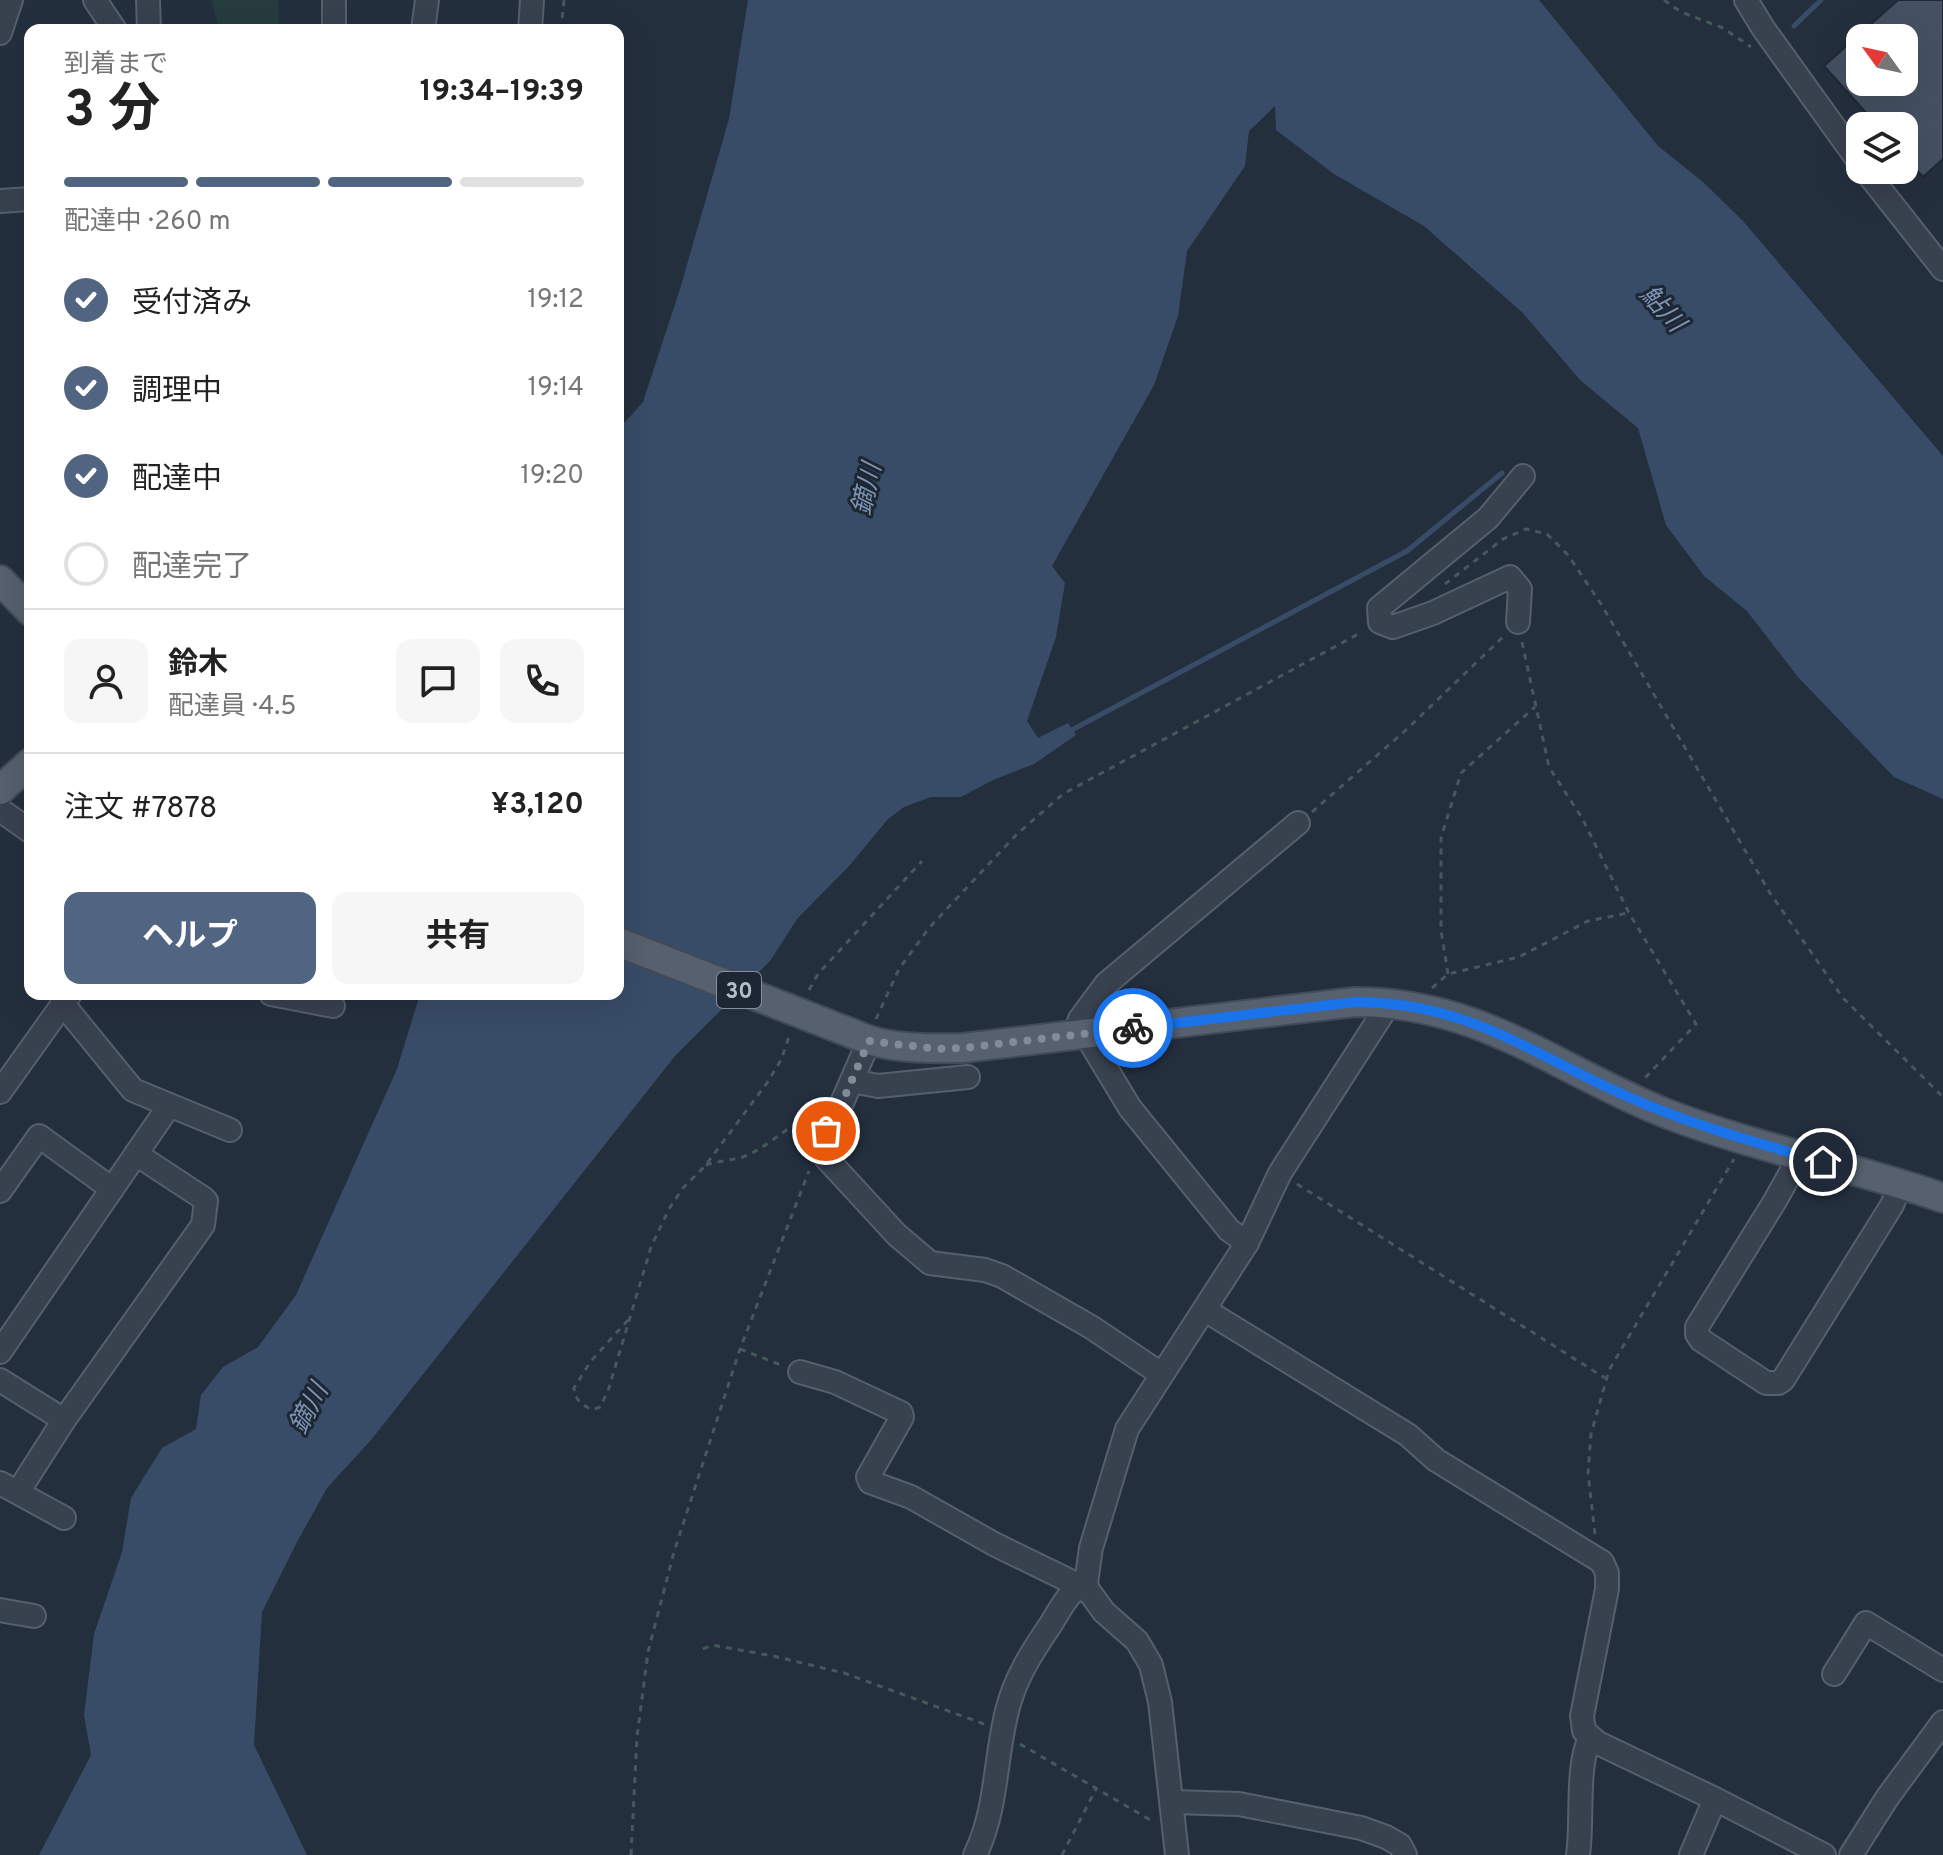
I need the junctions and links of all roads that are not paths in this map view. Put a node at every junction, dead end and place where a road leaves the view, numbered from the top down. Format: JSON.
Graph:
{"nodes":[{"id":1,"x":11,"y":0,"type":"edge"},
{"id":2,"x":95,"y":0,"type":"edge"},
{"id":3,"x":148,"y":0,"type":"edge"},
{"id":4,"x":334,"y":0,"type":"edge"},
{"id":5,"x":427,"y":0,"type":"edge"},
{"id":6,"x":532,"y":0,"type":"edge"},
{"id":7,"x":1746,"y":0,"type":"edge"},
{"id":8,"x":111,"y":24,"type":"edge"},
{"id":9,"x":149,"y":24,"type":"edge"},
{"id":10,"x":334,"y":24,"type":"edge"},
{"id":11,"x":424,"y":24,"type":"edge"},
{"id":12,"x":530,"y":24,"type":"edge"},
{"id":13,"x":0,"y":33,"type":"edge"},
{"id":14,"x":1846,"y":144,"type":"edge"},
{"id":15,"x":1876,"y":184,"type":"edge"},
{"id":16,"x":24,"y":199,"type":"edge"},
{"id":17,"x":0,"y":201,"type":"edge"},
{"id":18,"x":1943,"y":269,"type":"edge"},
{"id":19,"x":1523,"y":476,"type":"dead end"},
{"id":20,"x":0,"y":580,"type":"edge"},
{"id":21,"x":24,"y":605,"type":"edge"},
{"id":22,"x":1518,"y":622,"type":"road end"},
{"id":23,"x":24,"y":768,"type":"edge"},
{"id":24,"x":0,"y":790,"type":"edge"},
{"id":25,"x":0,"y":810,"type":"edge"},
{"id":26,"x":1298,"y":823,"type":"road end"},
{"id":27,"x":24,"y":827,"type":"edge"},
{"id":28,"x":624,"y":944,"type":"edge"},
{"id":29,"x":65,"y":1000,"type":"edge"},
{"id":30,"x":67,"y":1000,"type":"edge"},
{"id":31,"x":302,"y":1000,"type":"edge"},
{"id":32,"x":1390,"y":1002,"type":"junction"},
{"id":33,"x":333,"y":1006,"type":"dead end"},
{"id":34,"x":1082,"y":1034,"type":"junction"},
{"id":35,"x":865,"y":1039,"type":"junction"},
{"id":36,"x":968,"y":1077,"type":"dead end"},
{"id":37,"x":852,"y":1081,"type":"junction"},
{"id":38,"x":0,"y":1092,"type":"edge"},
{"id":39,"x":169,"y":1106,"type":"junction"},
{"id":40,"x":230,"y":1130,"type":"dead end"},
{"id":41,"x":136,"y":1154,"type":"junction"},
{"id":42,"x":1797,"y":1155,"type":"junction"},
{"id":43,"x":1900,"y":1185,"type":"junction"},
{"id":44,"x":112,"y":1189,"type":"junction"},
{"id":45,"x":0,"y":1191,"type":"edge"},
{"id":46,"x":1943,"y":1198,"type":"edge"},
{"id":47,"x":1247,"y":1243,"type":"junction"},
{"id":48,"x":1205,"y":1310,"type":"junction"},
{"id":49,"x":0,"y":1352,"type":"edge"},
{"id":50,"x":800,"y":1372,"type":"dead end"},
{"id":51,"x":1161,"y":1374,"type":"junction"},
{"id":52,"x":0,"y":1380,"type":"edge"},
{"id":53,"x":64,"y":1420,"type":"junction"},
{"id":54,"x":9,"y":1488,"type":"edge"},
{"id":55,"x":64,"y":1518,"type":"dead end"},
{"id":56,"x":1083,"y":1584,"type":"junction"},
{"id":57,"x":0,"y":1610,"type":"edge"},
{"id":58,"x":34,"y":1616,"type":"dead end"},
{"id":59,"x":1943,"y":1670,"type":"edge"},
{"id":60,"x":1834,"y":1674,"type":"dead end"},
{"id":61,"x":1943,"y":1722,"type":"edge"},
{"id":62,"x":1590,"y":1738,"type":"junction"},
{"id":63,"x":1715,"y":1799,"type":"junction"},
{"id":64,"x":1173,"y":1802,"type":"junction"},
{"id":65,"x":1176,"y":1845,"type":"edge"},
{"id":66,"x":975,"y":1855,"type":"edge"},
{"id":67,"x":1405,"y":1855,"type":"edge"},
{"id":68,"x":1578,"y":1855,"type":"edge"},
{"id":69,"x":1691,"y":1855,"type":"edge"},
{"id":70,"x":1824,"y":1855,"type":"edge"},
{"id":71,"x":1851,"y":1855,"type":"edge"}],
"edges":[{"from":1,"to":13,"type":"street"},
{"from":2,"to":8,"type":"street"},
{"from":3,"to":9,"type":"street"},
{"from":4,"to":10,"type":"street"},
{"from":5,"to":11,"type":"street"},
{"from":6,"to":12,"type":"street"},
{"from":7,"to":14,"type":"street"},
{"from":15,"to":18,"type":"street"},
{"from":16,"to":17,"type":"street"},
{"from":19,"to":22,"type":"street"},
{"from":20,"to":21,"type":"main road"},
{"from":23,"to":24,"type":"main road"},
{"from":25,"to":27,"type":"street"},
{"from":26,"to":34,"type":"street"},
{"from":28,"to":35,"type":"main road","number":"30","bridge":true},
{"from":29,"to":38,"type":"street"},
{"from":30,"to":39,"type":"street"},
{"from":31,"to":33,"type":"street"},
{"from":32,"to":34,"type":"main road","number":"30"},
{"from":32,"to":42,"type":"main road","number":"30"},
{"from":32,"to":47,"type":"street"},
{"from":34,"to":35,"type":"main road","number":"30"},
{"from":34,"to":47,"type":"street"},
{"from":35,"to":37,"type":"street"},
{"from":36,"to":37,"type":"street"},
{"from":37,"to":51,"type":"street"},
{"from":39,"to":40,"type":"street"},
{"from":39,"to":41,"type":"street"},
{"from":41,"to":44,"type":"street"},
{"from":41,"to":53,"type":"street"},
{"from":42,"to":43,"type":"main road","number":"30"},
{"from":42,"to":43,"type":"street"},
{"from":43,"to":46,"type":"main road","number":"30"},
{"from":44,"to":45,"type":"street"},
{"from":44,"to":49,"type":"street"},
{"from":47,"to":48,"type":"street"},
{"from":48,"to":51,"type":"street"},
{"from":48,"to":62,"type":"street"},
{"from":50,"to":56,"type":"street"},
{"from":51,"to":56,"type":"street"},
{"from":52,"to":53,"type":"street"},
{"from":53,"to":54,"type":"street"},
{"from":54,"to":55,"type":"street"},
{"from":56,"to":64,"type":"street"},
{"from":56,"to":66,"type":"street"},
{"from":57,"to":58,"type":"street"},
{"from":59,"to":60,"type":"street"},
{"from":61,"to":71,"type":"street"},
{"from":62,"to":63,"type":"street"},
{"from":62,"to":68,"type":"street"},
{"from":63,"to":69,"type":"street"},
{"from":63,"to":70,"type":"street"},
{"from":64,"to":65,"type":"street"},
{"from":64,"to":67,"type":"street"}]}
